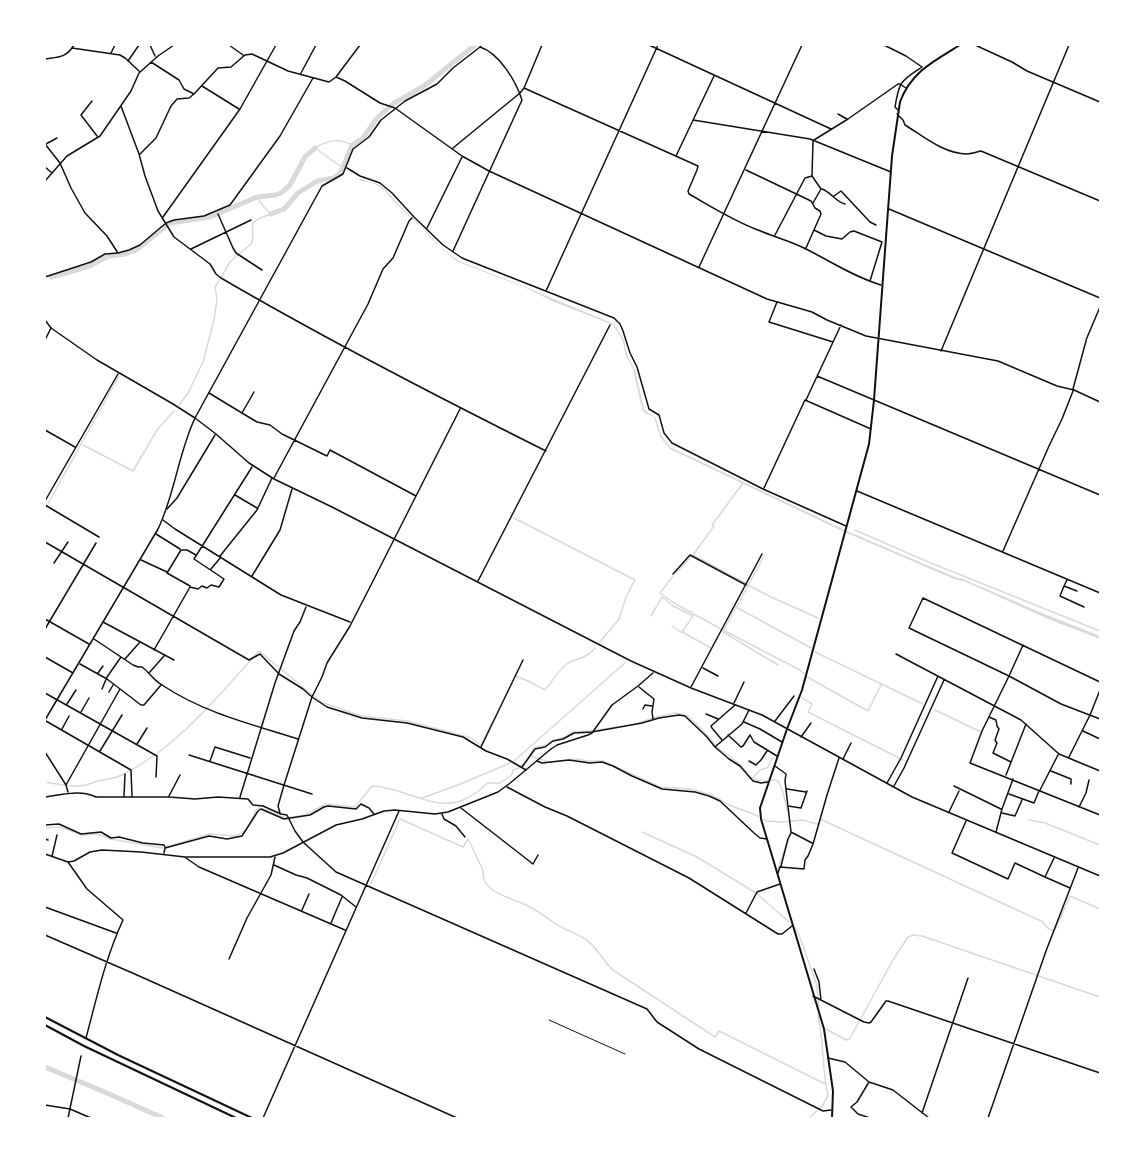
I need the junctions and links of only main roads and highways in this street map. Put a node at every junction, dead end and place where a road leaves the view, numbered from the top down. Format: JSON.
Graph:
{"nodes":[{"id":1,"x":960,"y":45,"type":"edge"},
{"id":2,"x":45,"y":1017,"type":"edge"},
{"id":3,"x":45,"y":1025,"type":"edge"},
{"id":4,"x":175,"y":1081,"type":"junction"},
{"id":5,"x":172,"y":1088,"type":"junction"},
{"id":6,"x":236,"y":1118,"type":"edge"},
{"id":7,"x":252,"y":1118,"type":"edge"},
{"id":8,"x":832,"y":1118,"type":"edge"}],
"edges":[{"from":1,"to":8,"type":"main road"},
{"from":2,"to":4,"type":"main road"},
{"from":3,"to":5,"type":"main road"},
{"from":4,"to":5,"type":"main road"},
{"from":4,"to":7,"type":"main road"},
{"from":5,"to":6,"type":"main road"}]}
